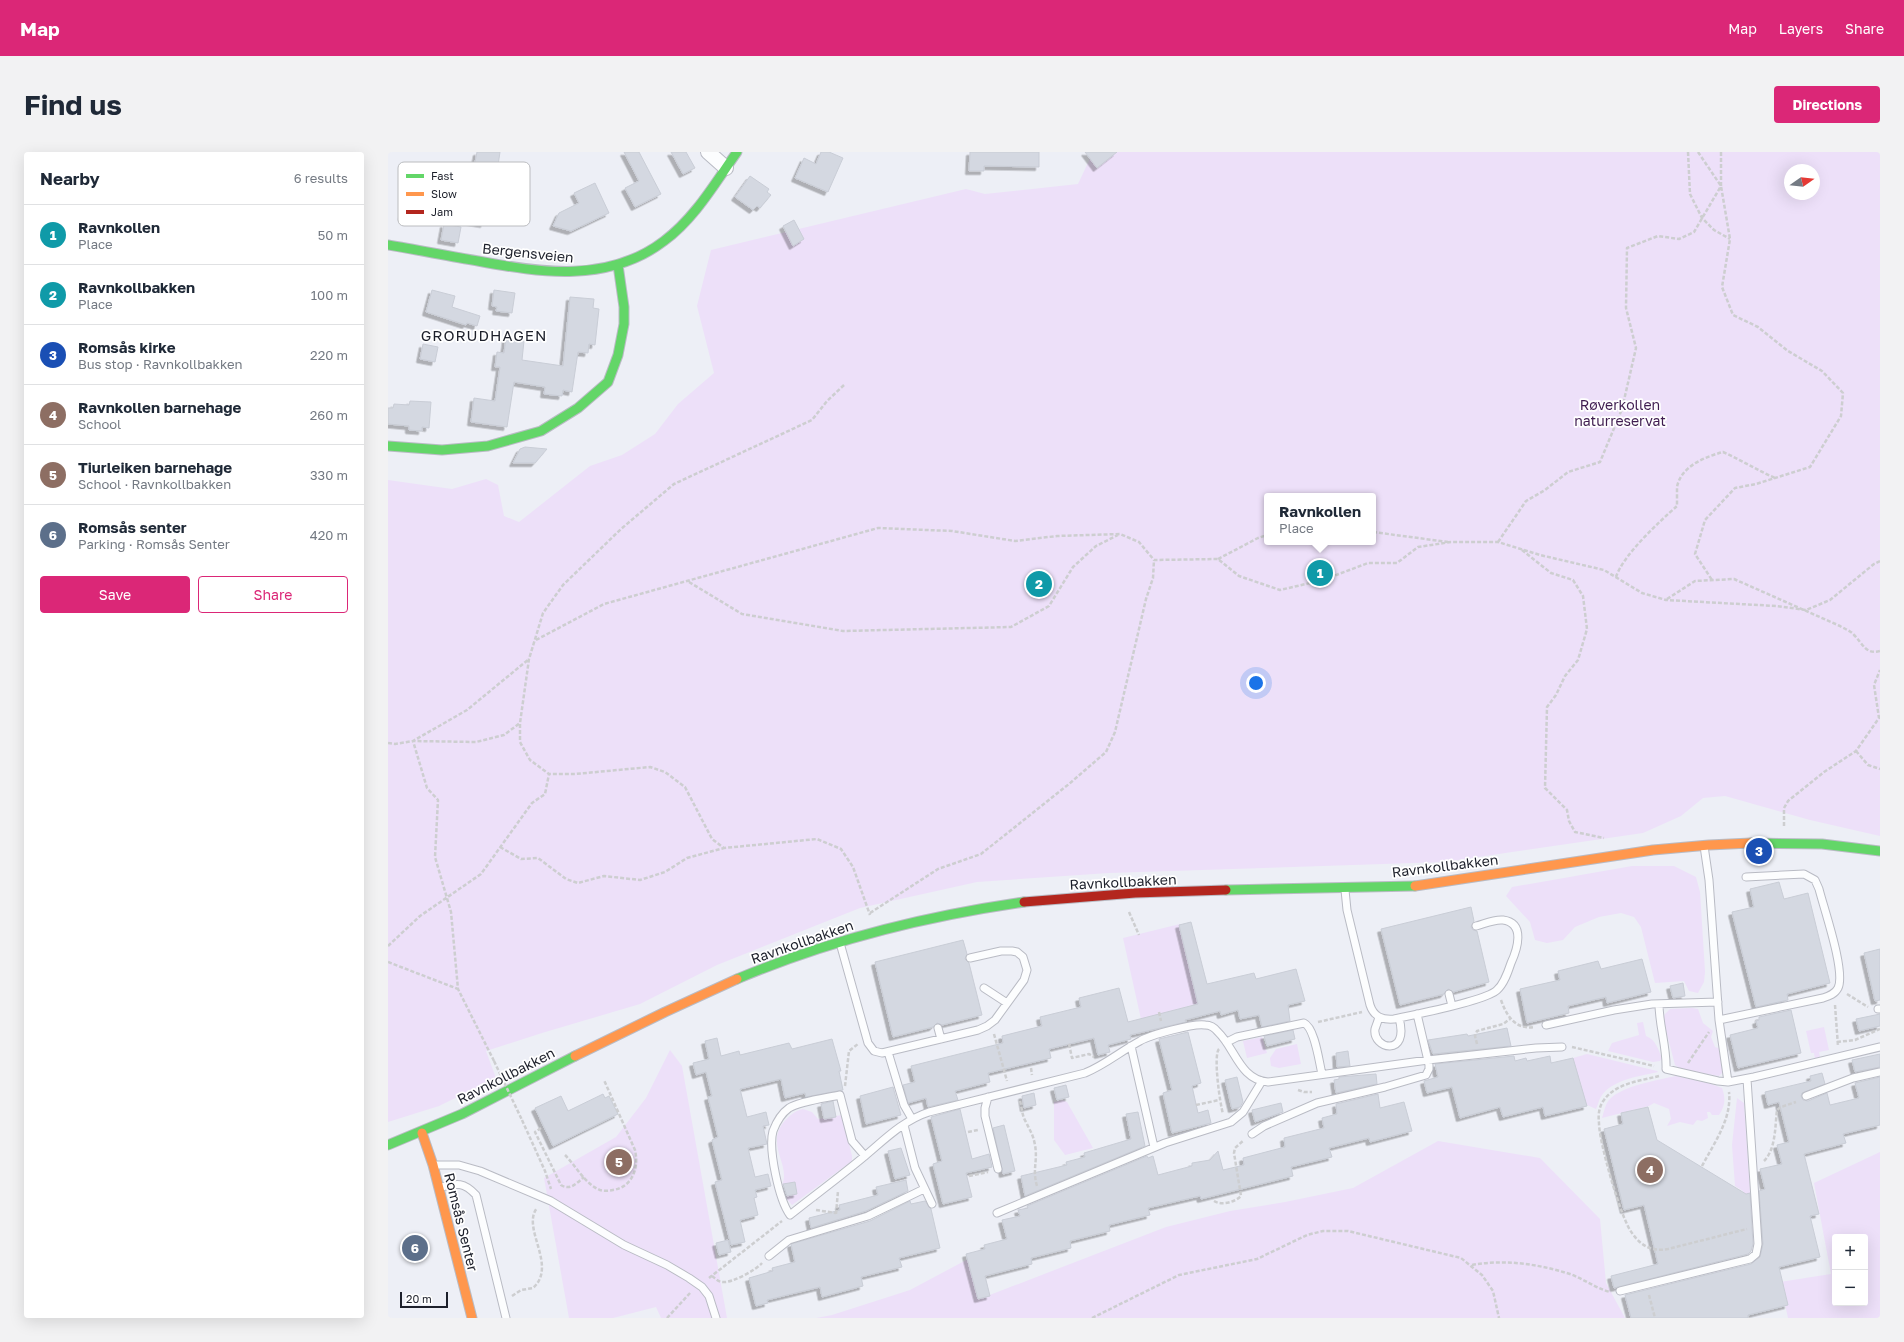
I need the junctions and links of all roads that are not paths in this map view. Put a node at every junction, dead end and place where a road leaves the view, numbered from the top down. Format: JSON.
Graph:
{"nodes":[{"id":1,"x":708,"y":152,"type":"edge"},
{"id":2,"x":737,"y":152,"type":"edge"},
{"id":3,"x":726,"y":168,"type":"junction"},
{"id":4,"x":388,"y":245,"type":"edge"},
{"id":5,"x":618,"y":265,"type":"junction"},
{"id":6,"x":388,"y":446,"type":"edge"},
{"id":7,"x":1704,"y":844,"type":"junction"},
{"id":8,"x":1880,"y":851,"type":"edge"},
{"id":9,"x":1746,"y":877,"type":"dead end"},
{"id":10,"x":1345,"y":889,"type":"junction"},
{"id":11,"x":1476,"y":926,"type":"dead end"},
{"id":12,"x":840,"y":943,"type":"junction"},
{"id":13,"x":970,"y":958,"type":"dead end"},
{"id":14,"x":984,"y":988,"type":"dead end"},
{"id":15,"x":1449,"y":994,"type":"dead end"},
{"id":16,"x":1718,"y":1002,"type":"junction"},
{"id":17,"x":1007,"y":1003,"type":"junction"},
{"id":18,"x":1659,"y":1004,"type":"junction"},
{"id":19,"x":1452,"y":1006,"type":"junction"},
{"id":20,"x":1418,"y":1014,"type":"junction"},
{"id":21,"x":1379,"y":1017,"type":"junction"},
{"id":22,"x":1399,"y":1018,"type":"junction"},
{"id":23,"x":1719,"y":1020,"type":"junction"},
{"id":24,"x":1546,"y":1026,"type":"road end"},
{"id":25,"x":938,"y":1028,"type":"dead end"},
{"id":26,"x":941,"y":1040,"type":"junction"},
{"id":27,"x":1227,"y":1042,"type":"junction"},
{"id":28,"x":1131,"y":1046,"type":"junction"},
{"id":29,"x":1562,"y":1047,"type":"road end"},
{"id":30,"x":1880,"y":1047,"type":"edge"},
{"id":31,"x":888,"y":1052,"type":"junction"},
{"id":32,"x":1428,"y":1060,"type":"junction"},
{"id":33,"x":1880,"y":1072,"type":"edge"},
{"id":34,"x":1322,"y":1074,"type":"junction"},
{"id":35,"x":1747,"y":1079,"type":"junction"},
{"id":36,"x":1262,"y":1081,"type":"junction"},
{"id":37,"x":1728,"y":1082,"type":"junction"},
{"id":38,"x":1806,"y":1096,"type":"road end"},
{"id":39,"x":988,"y":1097,"type":"junction"},
{"id":40,"x":912,"y":1119,"type":"junction"},
{"id":41,"x":904,"y":1125,"type":"junction"},
{"id":42,"x":422,"y":1133,"type":"junction"},
{"id":43,"x":1252,"y":1134,"type":"road end"},
{"id":44,"x":388,"y":1145,"type":"edge"},
{"id":45,"x":1154,"y":1147,"type":"junction"},
{"id":46,"x":865,"y":1156,"type":"junction"},
{"id":47,"x":433,"y":1165,"type":"junction"},
{"id":48,"x":998,"y":1170,"type":"road end"},
{"id":49,"x":438,"y":1187,"type":"junction"},
{"id":50,"x":924,"y":1189,"type":"junction"},
{"id":51,"x":932,"y":1204,"type":"dead end"},
{"id":52,"x":997,"y":1213,"type":"dead end"},
{"id":53,"x":769,"y":1256,"type":"road end"},
{"id":54,"x":1620,"y":1291,"type":"road end"},
{"id":55,"x":471,"y":1315,"type":"edge"},
{"id":56,"x":506,"y":1318,"type":"edge"},
{"id":57,"x":716,"y":1318,"type":"edge"}],
"edges":[{"from":1,"to":3,"type":"street"},
{"from":2,"to":3,"type":"street","name":"Bergensveien"},
{"from":3,"to":5,"type":"street","name":"Bergensveien"},
{"from":4,"to":5,"type":"street","name":"Bergensveien"},
{"from":5,"to":6,"type":"street"},
{"from":7,"to":8,"type":"street","name":"Ravnkollbakken"},
{"from":7,"to":10,"type":"street","name":"Ravnkollbakken"},
{"from":7,"to":16,"type":"lane"},
{"from":9,"to":23,"type":"lane"},
{"from":10,"to":12,"type":"street","name":"Ravnkollbakken"},
{"from":10,"to":21,"type":"lane"},
{"from":11,"to":19,"type":"lane"},
{"from":12,"to":31,"type":"lane"},
{"from":12,"to":42,"type":"street","name":"Ravnkollbakken"},
{"from":13,"to":17,"type":"lane"},
{"from":14,"to":17,"type":"lane"},
{"from":15,"to":19,"type":"lane"},
{"from":16,"to":18,"type":"lane"},
{"from":16,"to":23,"type":"lane"},
{"from":17,"to":26,"type":"lane"},
{"from":18,"to":24,"type":"lane"},
{"from":18,"to":37,"type":"lane"},
{"from":19,"to":20,"type":"lane"},
{"from":20,"to":22,"type":"lane"},
{"from":20,"to":32,"type":"lane"},
{"from":21,"to":22,"type":"lane"},
{"from":21,"to":22,"type":"lane"},
{"from":23,"to":37,"type":"lane"},
{"from":25,"to":26,"type":"lane"},
{"from":26,"to":31,"type":"lane"},
{"from":27,"to":28,"type":"lane"},
{"from":27,"to":34,"type":"lane"},
{"from":27,"to":36,"type":"lane"},
{"from":28,"to":39,"type":"lane"},
{"from":28,"to":45,"type":"lane"},
{"from":29,"to":32,"type":"lane"},
{"from":30,"to":35,"type":"lane"},
{"from":31,"to":40,"type":"lane"},
{"from":32,"to":34,"type":"lane"},
{"from":32,"to":43,"type":"lane"},
{"from":33,"to":38,"type":"lane"},
{"from":34,"to":36,"type":"lane"},
{"from":35,"to":37,"type":"lane"},
{"from":35,"to":54,"type":"lane"},
{"from":36,"to":45,"type":"lane"},
{"from":39,"to":40,"type":"lane"},
{"from":39,"to":48,"type":"lane"},
{"from":40,"to":41,"type":"lane"},
{"from":41,"to":46,"type":"lane"},
{"from":41,"to":50,"type":"lane"},
{"from":42,"to":44,"type":"street","name":"Ravnkollbakken"},
{"from":42,"to":47,"type":"street","name":"Romsås Senter"},
{"from":45,"to":52,"type":"lane"},
{"from":46,"to":46,"type":"lane"},
{"from":47,"to":49,"type":"street","name":"Romsås Senter"},
{"from":47,"to":57,"type":"lane"},
{"from":49,"to":55,"type":"street","name":"Romsås Senter"},
{"from":49,"to":56,"type":"lane"},
{"from":50,"to":51,"type":"lane"},
{"from":50,"to":53,"type":"lane"}]}
